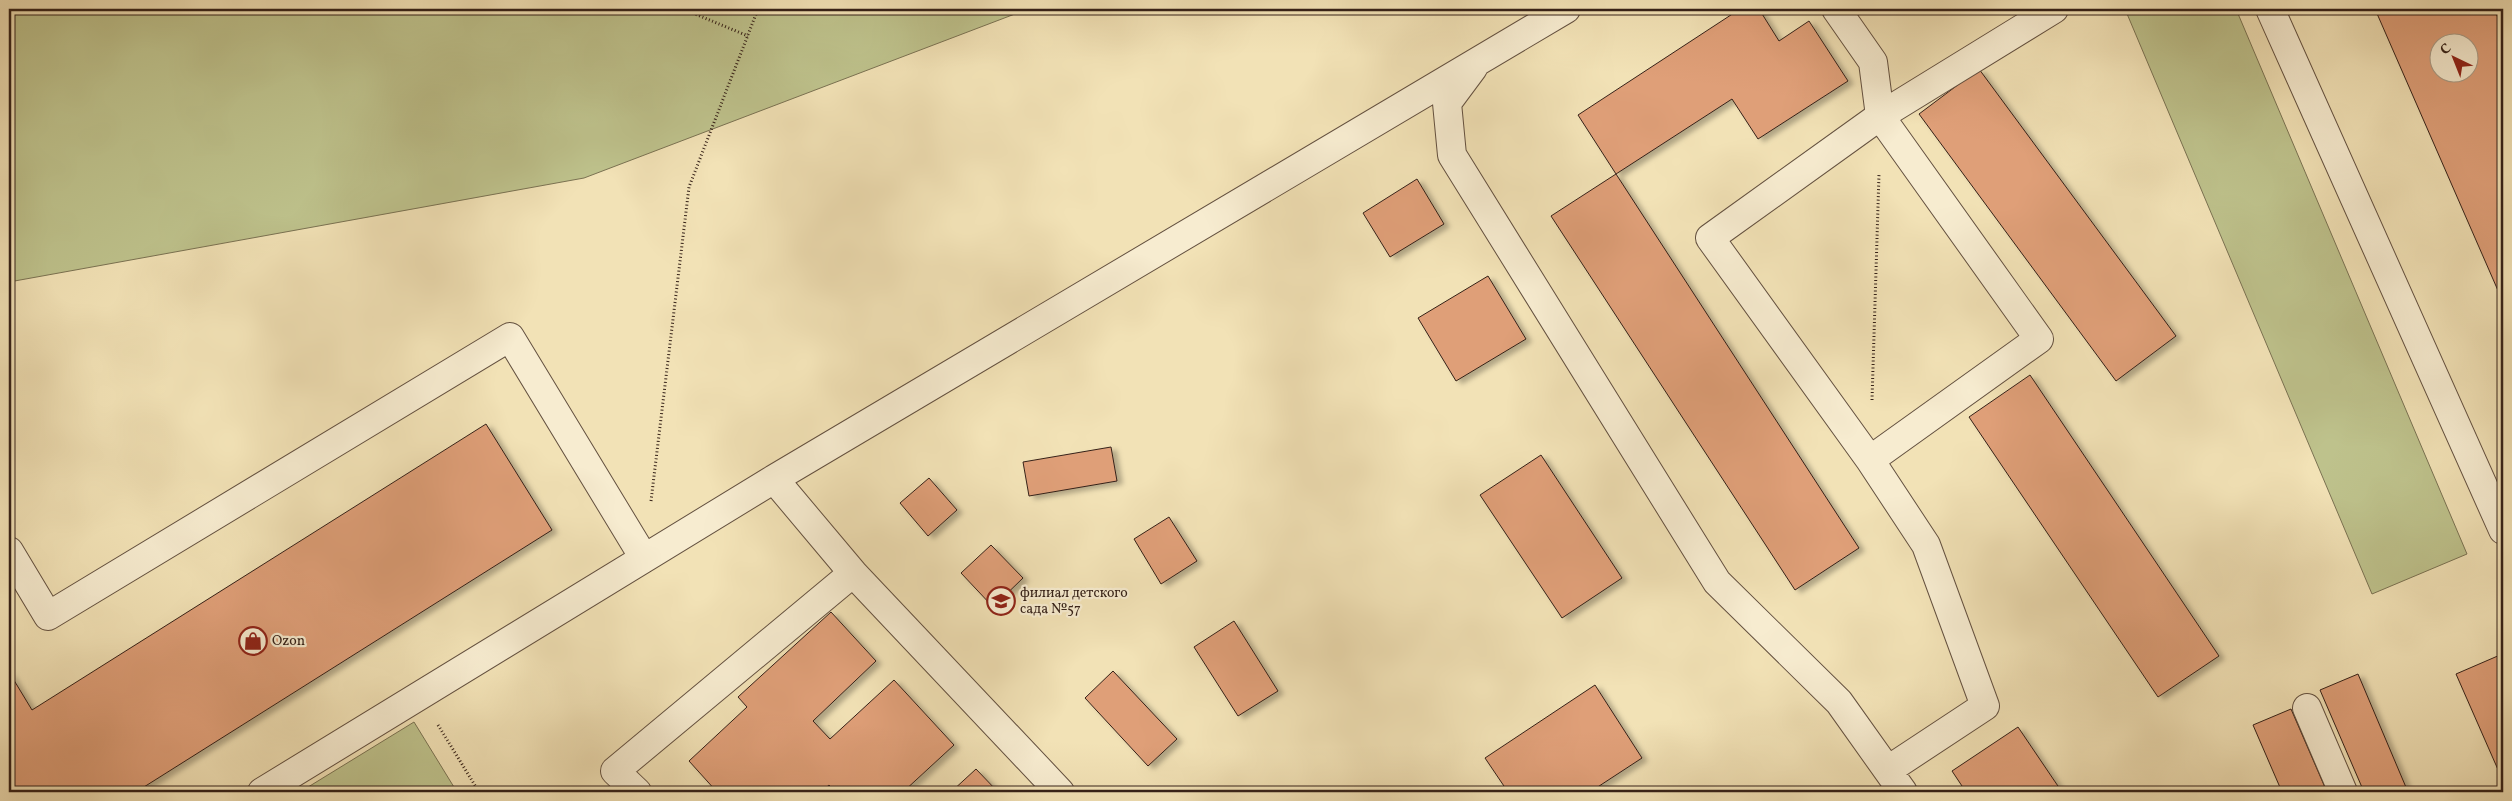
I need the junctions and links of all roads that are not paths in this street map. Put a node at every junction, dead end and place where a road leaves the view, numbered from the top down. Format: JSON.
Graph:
{"nodes":[{"id":1,"x":1566,"y":9,"type":"edge"},
{"id":2,"x":1836,"y":9,"type":"edge"},
{"id":3,"x":2054,"y":9,"type":"edge"},
{"id":4,"x":2270,"y":9,"type":"edge"},
{"id":5,"x":1482,"y":57,"type":"junction"},
{"id":6,"x":1880,"y":116,"type":"junction"},
{"id":7,"x":1870,"y":460,"type":"junction"},
{"id":8,"x":774,"y":479,"type":"junction"},
{"id":9,"x":2503,"y":530,"type":"edge"},
{"id":10,"x":9,"y":551,"type":"edge"},
{"id":11,"x":644,"y":558,"type":"junction"},
{"id":12,"x":853,"y":573,"type":"junction"},
{"id":13,"x":2307,"y":708,"type":"dead end"},
{"id":14,"x":1888,"y":770,"type":"junction"},
{"id":15,"x":262,"y":792,"type":"edge"},
{"id":16,"x":637,"y":792,"type":"edge"},
{"id":17,"x":1060,"y":792,"type":"edge"},
{"id":18,"x":1903,"y":792,"type":"edge"},
{"id":19,"x":2343,"y":792,"type":"edge"}],
"edges":[{"from":1,"to":5,"type":"street"},
{"from":2,"to":6,"type":"street"},
{"from":3,"to":6,"type":"street"},
{"from":4,"to":9,"type":"street"},
{"from":5,"to":8,"type":"street"},
{"from":5,"to":14,"type":"street"},
{"from":6,"to":7,"type":"street"},
{"from":6,"to":7,"type":"street"},
{"from":7,"to":14,"type":"street"},
{"from":8,"to":11,"type":"street"},
{"from":8,"to":12,"type":"street"},
{"from":10,"to":11,"type":"street"},
{"from":11,"to":15,"type":"street"},
{"from":12,"to":16,"type":"street"},
{"from":12,"to":17,"type":"street"},
{"from":13,"to":19,"type":"street"},
{"from":14,"to":18,"type":"street"}]}
